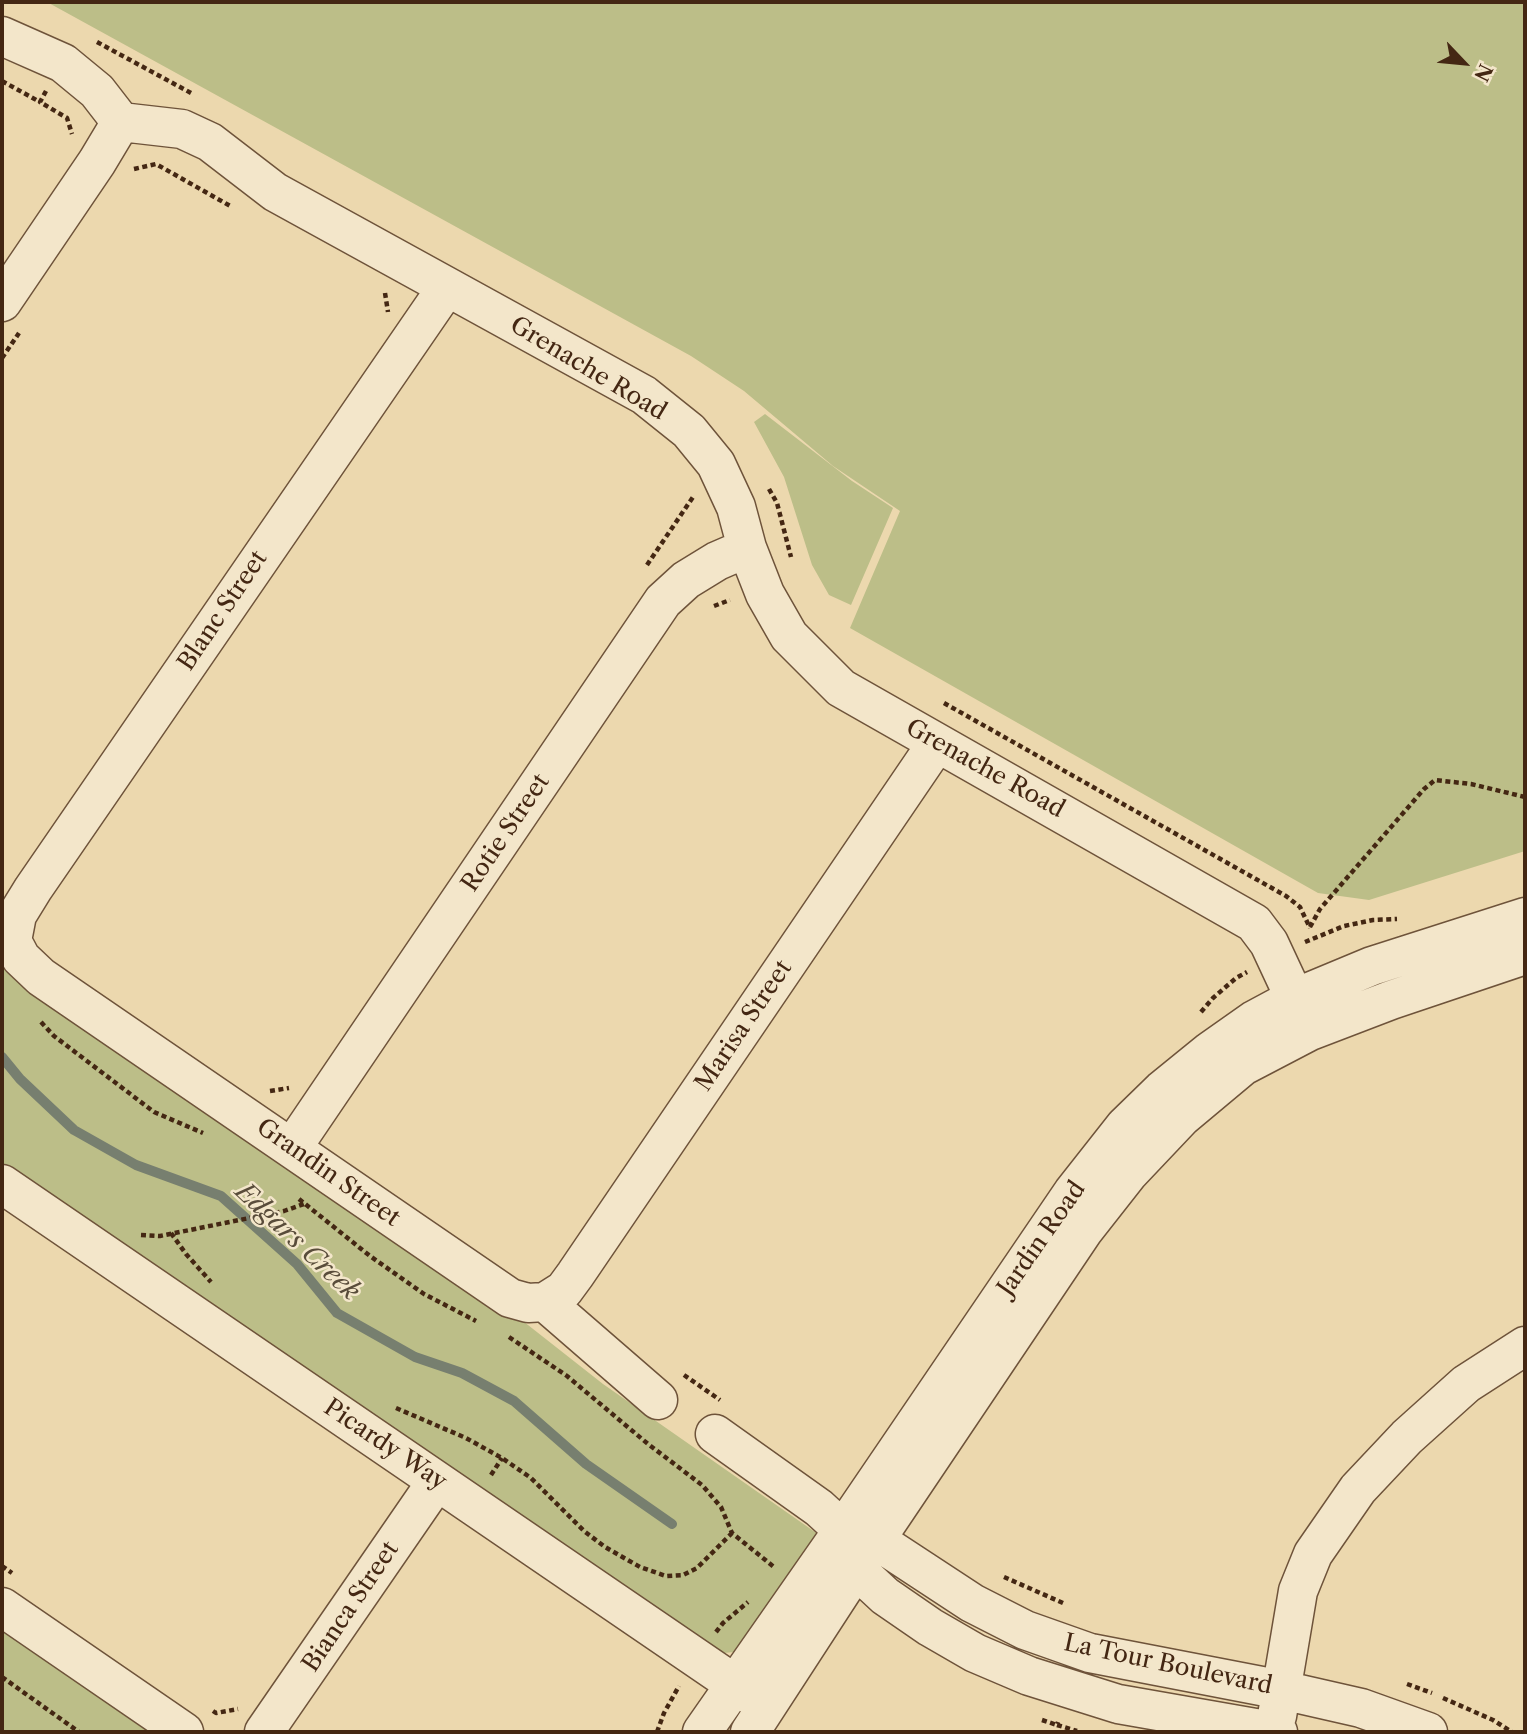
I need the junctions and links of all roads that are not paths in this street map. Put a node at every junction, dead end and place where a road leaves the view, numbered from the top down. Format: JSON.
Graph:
{"nodes":[{"id":1,"x":2,"y":36,"type":"edge"},
{"id":2,"x":121,"y":122,"type":"junction"},
{"id":3,"x":447,"y":287,"type":"junction"},
{"id":4,"x":2,"y":302,"type":"edge"},
{"id":5,"x":747,"y":548,"type":"junction"},
{"id":6,"x":937,"y":743,"type":"junction"},
{"id":7,"x":1525,"y":916,"type":"edge"},
{"id":8,"x":7,"y":939,"type":"edge"},
{"id":9,"x":1525,"y":956,"type":"edge"},
{"id":10,"x":1303,"y":1015,"type":"junction"},
{"id":11,"x":292,"y":1147,"type":"junction"},
{"id":12,"x":2,"y":1185,"type":"edge"},
{"id":13,"x":545,"y":1302,"type":"junction"},
{"id":14,"x":1525,"y":1346,"type":"edge"},
{"id":15,"x":658,"y":1399,"type":"dead end"},
{"id":16,"x":715,"y":1434,"type":"dead end"},
{"id":17,"x":437,"y":1481,"type":"junction"},
{"id":18,"x":858,"y":1546,"type":"junction"},
{"id":19,"x":7,"y":1590,"type":"edge"},
{"id":20,"x":1158,"y":1667,"type":"junction"},
{"id":21,"x":734,"y":1685,"type":"junction"},
{"id":22,"x":1282,"y":1690,"type":"junction"},
{"id":23,"x":195,"y":1719,"type":"edge"},
{"id":24,"x":759,"y":1719,"type":"edge"},
{"id":25,"x":252,"y":1721,"type":"edge"},
{"id":26,"x":1149,"y":1721,"type":"edge"},
{"id":27,"x":702,"y":1732,"type":"edge"},
{"id":28,"x":1276,"y":1732,"type":"edge"},
{"id":29,"x":1428,"y":1732,"type":"edge"}],
"edges":[{"from":1,"to":2,"type":"street"},
{"from":2,"to":3,"type":"street","name":"Grenache Road"},
{"from":2,"to":4,"type":"street"},
{"from":3,"to":5,"type":"street","name":"Grenache Road"},
{"from":3,"to":8,"type":"street","name":"Blanc Street"},
{"from":5,"to":6,"type":"street","name":"Grenache Road"},
{"from":5,"to":11,"type":"street","name":"Rotie Street"},
{"from":6,"to":10,"type":"street","name":"Grenache Road"},
{"from":6,"to":13,"type":"street","name":"Marisa Street"},
{"from":7,"to":10,"type":"street","name":"Jardin Road"},
{"from":8,"to":11,"type":"street","name":"Grandin Street"},
{"from":9,"to":10,"type":"street","name":"Jardin Road"},
{"from":10,"to":18,"type":"street","name":"Jardin Road"},
{"from":11,"to":13,"type":"street","name":"Grandin Street"},
{"from":12,"to":17,"type":"street","name":"Picardy Way"},
{"from":13,"to":15,"type":"street"},
{"from":14,"to":22,"type":"street"},
{"from":16,"to":18,"type":"street"},
{"from":17,"to":21,"type":"street","name":"Picardy Way"},
{"from":17,"to":25,"type":"street","name":"Bianca Street"},
{"from":18,"to":20,"type":"street","name":"La Tour Boulevard"},
{"from":18,"to":21,"type":"street","name":"Jardin Road"},
{"from":18,"to":24,"type":"street","name":"Jardin Road"},
{"from":18,"to":26,"type":"street","name":"La Tour Boulevard"},
{"from":19,"to":23,"type":"street"},
{"from":20,"to":22,"type":"street","name":"La Tour Boulevard"},
{"from":20,"to":26,"type":"street"},
{"from":21,"to":24,"type":"street","name":"Picardy Way"},
{"from":21,"to":27,"type":"street","name":"Jardin Road"},
{"from":22,"to":28,"type":"street"},
{"from":22,"to":29,"type":"street","name":"La Tour Boulevard"},
{"from":26,"to":28,"type":"street","name":"La Tour Boulevard"}]}
